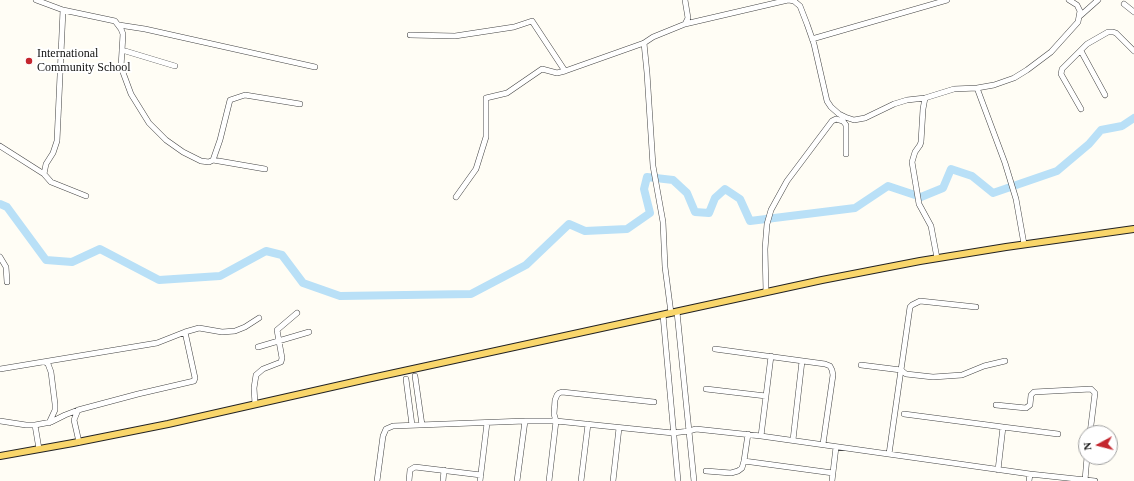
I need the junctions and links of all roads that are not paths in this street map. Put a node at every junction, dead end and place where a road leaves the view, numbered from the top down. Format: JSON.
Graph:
{"nodes":[{"id":1,"x":36,"y":0,"type":"edge"},
{"id":2,"x":685,"y":0,"type":"edge"},
{"id":3,"x":789,"y":0,"type":"edge"},
{"id":4,"x":947,"y":0,"type":"edge"},
{"id":5,"x":1069,"y":0,"type":"edge"},
{"id":6,"x":1098,"y":0,"type":"edge"},
{"id":7,"x":1124,"y":4,"type":"dead end"},
{"id":8,"x":63,"y":10,"type":"junction"},
{"id":9,"x":1134,"y":12,"type":"edge"},
{"id":10,"x":1080,"y":16,"type":"junction"},
{"id":11,"x":685,"y":24,"type":"junction"},
{"id":12,"x":119,"y":26,"type":"junction"},
{"id":13,"x":410,"y":35,"type":"dead end"},
{"id":14,"x":812,"y":39,"type":"junction"},
{"id":15,"x":644,"y":43,"type":"junction"},
{"id":16,"x":122,"y":50,"type":"junction"},
{"id":17,"x":1081,"y":51,"type":"junction"},
{"id":18,"x":1134,"y":51,"type":"edge"},
{"id":19,"x":175,"y":66,"type":"dead end"},
{"id":20,"x":315,"y":67,"type":"dead end"},
{"id":21,"x":565,"y":71,"type":"junction"},
{"id":22,"x":977,"y":88,"type":"junction"},
{"id":23,"x":1105,"y":95,"type":"dead end"},
{"id":24,"x":925,"y":98,"type":"junction"},
{"id":25,"x":300,"y":104,"type":"dead end"},
{"id":26,"x":1081,"y":109,"type":"dead end"},
{"id":27,"x":0,"y":146,"type":"edge"},
{"id":28,"x":846,"y":154,"type":"dead end"},
{"id":29,"x":213,"y":160,"type":"junction"},
{"id":30,"x":264,"y":169,"type":"dead end"},
{"id":31,"x":44,"y":174,"type":"junction"},
{"id":32,"x":86,"y":196,"type":"dead end"},
{"id":33,"x":456,"y":197,"type":"dead end"},
{"id":34,"x":1134,"y":229,"type":"edge"},
{"id":35,"x":1024,"y":244,"type":"junction"},
{"id":36,"x":0,"y":257,"type":"edge"},
{"id":37,"x":937,"y":258,"type":"junction"},
{"id":38,"x":7,"y":282,"type":"dead end"},
{"id":39,"x":766,"y":292,"type":"junction"},
{"id":40,"x":976,"y":306,"type":"dead end"},
{"id":41,"x":297,"y":313,"type":"dead end"},
{"id":42,"x":674,"y":313,"type":"junction"},
{"id":43,"x":663,"y":315,"type":"junction"},
{"id":44,"x":259,"y":318,"type":"dead end"},
{"id":45,"x":185,"y":332,"type":"junction"},
{"id":46,"x":309,"y":332,"type":"dead end"},
{"id":47,"x":278,"y":340,"type":"junction"},
{"id":48,"x":258,"y":347,"type":"dead end"},
{"id":49,"x":715,"y":349,"type":"dead end"},
{"id":50,"x":771,"y":356,"type":"junction"},
{"id":51,"x":802,"y":361,"type":"junction"},
{"id":52,"x":1005,"y":361,"type":"dead end"},
{"id":53,"x":44,"y":362,"type":"junction"},
{"id":54,"x":861,"y":365,"type":"dead end"},
{"id":55,"x":0,"y":369,"type":"edge"},
{"id":56,"x":901,"y":370,"type":"junction"},
{"id":57,"x":415,"y":376,"type":"dead end"},
{"id":58,"x":406,"y":378,"type":"dead end"},
{"id":59,"x":706,"y":389,"type":"dead end"},
{"id":60,"x":766,"y":396,"type":"junction"},
{"id":61,"x":654,"y":402,"type":"dead end"},
{"id":62,"x":255,"y":404,"type":"junction"},
{"id":63,"x":996,"y":405,"type":"dead end"},
{"id":64,"x":78,"y":410,"type":"junction"},
{"id":65,"x":904,"y":414,"type":"dead end"},
{"id":66,"x":0,"y":421,"type":"edge"},
{"id":67,"x":525,"y":421,"type":"junction"},
{"id":68,"x":556,"y":421,"type":"junction"},
{"id":69,"x":49,"y":423,"type":"junction"},
{"id":70,"x":487,"y":423,"type":"junction"},
{"id":71,"x":588,"y":424,"type":"junction"},
{"id":72,"x":35,"y":425,"type":"junction"},
{"id":73,"x":412,"y":425,"type":"junction"},
{"id":74,"x":422,"y":425,"type":"junction"},
{"id":75,"x":1091,"y":425,"type":"edge"},
{"id":76,"x":1003,"y":427,"type":"junction"},
{"id":77,"x":619,"y":428,"type":"junction"},
{"id":78,"x":689,"y":431,"type":"junction"},
{"id":79,"x":673,"y":433,"type":"junction"},
{"id":80,"x":748,"y":434,"type":"junction"},
{"id":81,"x":1058,"y":434,"type":"dead end"},
{"id":82,"x":761,"y":436,"type":"junction"},
{"id":83,"x":793,"y":440,"type":"junction"},
{"id":84,"x":78,"y":442,"type":"junction"},
{"id":85,"x":823,"y":444,"type":"junction"},
{"id":86,"x":836,"y":447,"type":"junction"},
{"id":87,"x":39,"y":449,"type":"junction"},
{"id":88,"x":889,"y":454,"type":"junction"},
{"id":89,"x":0,"y":456,"type":"edge"},
{"id":90,"x":744,"y":461,"type":"junction"},
{"id":91,"x":1087,"y":465,"type":"edge"},
{"id":92,"x":444,"y":470,"type":"junction"},
{"id":93,"x":998,"y":470,"type":"junction"},
{"id":94,"x":706,"y":471,"type":"dead end"},
{"id":95,"x":833,"y":473,"type":"junction"},
{"id":96,"x":1030,"y":474,"type":"junction"},
{"id":97,"x":480,"y":478,"type":"edge"},
{"id":98,"x":1085,"y":480,"type":"junction"},
{"id":99,"x":377,"y":481,"type":"edge"},
{"id":100,"x":409,"y":481,"type":"edge"},
{"id":101,"x":443,"y":481,"type":"edge"},
{"id":102,"x":517,"y":481,"type":"edge"},
{"id":103,"x":549,"y":481,"type":"edge"},
{"id":104,"x":581,"y":481,"type":"edge"},
{"id":105,"x":613,"y":481,"type":"edge"},
{"id":106,"x":678,"y":481,"type":"edge"},
{"id":107,"x":694,"y":481,"type":"edge"},
{"id":108,"x":832,"y":481,"type":"edge"},
{"id":109,"x":1029,"y":481,"type":"edge"},
{"id":110,"x":1095,"y":481,"type":"edge"}],
"edges":[{"from":1,"to":8,"type":"street"},
{"from":2,"to":11,"type":"street"},
{"from":3,"to":11,"type":"street"},
{"from":3,"to":14,"type":"street"},
{"from":4,"to":14,"type":"street"},
{"from":5,"to":10,"type":"street"},
{"from":6,"to":10,"type":"street"},
{"from":7,"to":9,"type":"street"},
{"from":8,"to":12,"type":"street"},
{"from":8,"to":31,"type":"street"},
{"from":10,"to":22,"type":"street"},
{"from":11,"to":15,"type":"street"},
{"from":12,"to":16,"type":"street"},
{"from":12,"to":20,"type":"street"},
{"from":13,"to":21,"type":"street"},
{"from":14,"to":24,"type":"street"},
{"from":15,"to":21,"type":"street"},
{"from":15,"to":42,"type":"street"},
{"from":16,"to":19,"type":"street"},
{"from":16,"to":29,"type":"street"},
{"from":17,"to":18,"type":"street"},
{"from":17,"to":23,"type":"street"},
{"from":17,"to":26,"type":"street"},
{"from":21,"to":33,"type":"street"},
{"from":22,"to":24,"type":"street"},
{"from":22,"to":35,"type":"street"},
{"from":24,"to":37,"type":"street"},
{"from":25,"to":29,"type":"street"},
{"from":27,"to":31,"type":"street"},
{"from":28,"to":39,"type":"street"},
{"from":29,"to":30,"type":"street"},
{"from":31,"to":32,"type":"street"},
{"from":34,"to":35,"type":"main road"},
{"from":35,"to":37,"type":"main road"},
{"from":36,"to":38,"type":"street"},
{"from":37,"to":39,"type":"main road"},
{"from":39,"to":42,"type":"main road"},
{"from":40,"to":56,"type":"street"},
{"from":41,"to":47,"type":"street"},
{"from":42,"to":43,"type":"main road"},
{"from":42,"to":78,"type":"street"},
{"from":43,"to":62,"type":"main road"},
{"from":43,"to":79,"type":"street"},
{"from":44,"to":45,"type":"street"},
{"from":45,"to":53,"type":"street"},
{"from":45,"to":64,"type":"street"},
{"from":46,"to":47,"type":"street"},
{"from":47,"to":48,"type":"street"},
{"from":47,"to":62,"type":"street"},
{"from":49,"to":50,"type":"street"},
{"from":50,"to":51,"type":"street"},
{"from":50,"to":60,"type":"street"},
{"from":51,"to":83,"type":"street"},
{"from":51,"to":85,"type":"street"},
{"from":52,"to":56,"type":"street"},
{"from":53,"to":55,"type":"street"},
{"from":53,"to":69,"type":"street"},
{"from":54,"to":56,"type":"street"},
{"from":56,"to":88,"type":"street"},
{"from":57,"to":74,"type":"street"},
{"from":58,"to":73,"type":"street"},
{"from":59,"to":60,"type":"street"},
{"from":60,"to":82,"type":"street"},
{"from":61,"to":68,"type":"street"},
{"from":62,"to":84,"type":"main road"},
{"from":63,"to":75,"type":"street"},
{"from":64,"to":69,"type":"street"},
{"from":64,"to":84,"type":"street"},
{"from":65,"to":76,"type":"street"},
{"from":66,"to":72,"type":"street"},
{"from":67,"to":68,"type":"street"},
{"from":67,"to":70,"type":"street"},
{"from":67,"to":102,"type":"street"},
{"from":68,"to":71,"type":"street"},
{"from":68,"to":103,"type":"street"},
{"from":69,"to":72,"type":"street"},
{"from":70,"to":74,"type":"street"},
{"from":70,"to":97,"type":"street"},
{"from":71,"to":77,"type":"street"},
{"from":71,"to":104,"type":"street"},
{"from":72,"to":87,"type":"street"},
{"from":73,"to":74,"type":"street"},
{"from":73,"to":99,"type":"street"},
{"from":76,"to":81,"type":"street"},
{"from":76,"to":93,"type":"street"},
{"from":77,"to":79,"type":"street"},
{"from":77,"to":105,"type":"street"},
{"from":78,"to":79,"type":"street"},
{"from":78,"to":80,"type":"street"},
{"from":78,"to":107,"type":"street"},
{"from":79,"to":106,"type":"street"},
{"from":80,"to":82,"type":"street"},
{"from":80,"to":90,"type":"street"},
{"from":82,"to":83,"type":"street"},
{"from":83,"to":85,"type":"street"},
{"from":84,"to":87,"type":"main road"},
{"from":85,"to":86,"type":"street"},
{"from":86,"to":88,"type":"street"},
{"from":86,"to":95,"type":"street"},
{"from":87,"to":89,"type":"main road"},
{"from":88,"to":93,"type":"street"},
{"from":90,"to":94,"type":"street"},
{"from":90,"to":95,"type":"street"},
{"from":91,"to":98,"type":"street"},
{"from":92,"to":97,"type":"street"},
{"from":92,"to":100,"type":"street"},
{"from":92,"to":101,"type":"street"},
{"from":93,"to":96,"type":"street"},
{"from":95,"to":108,"type":"street"},
{"from":96,"to":98,"type":"street"},
{"from":96,"to":109,"type":"street"},
{"from":98,"to":110,"type":"street"}]}
